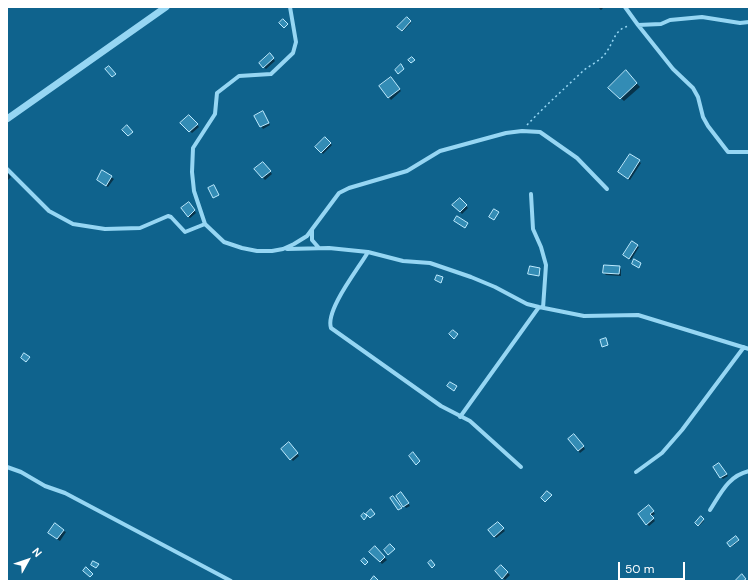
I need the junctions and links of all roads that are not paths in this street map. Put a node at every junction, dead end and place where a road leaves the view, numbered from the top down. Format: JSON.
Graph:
{"nodes":[{"id":1,"x":166,"y":7,"type":"edge"},
{"id":2,"x":290,"y":7,"type":"edge"},
{"id":3,"x":625,"y":7,"type":"edge"},
{"id":4,"x":749,"y":22,"type":"edge"},
{"id":5,"x":638,"y":25,"type":"junction"},
{"id":6,"x":7,"y":119,"type":"edge"},
{"id":7,"x":749,"y":152,"type":"edge"},
{"id":8,"x":7,"y":169,"type":"edge"},
{"id":9,"x":607,"y":189,"type":"dead end"},
{"id":10,"x":531,"y":194,"type":"dead end"},
{"id":11,"x":205,"y":224,"type":"junction"},
{"id":12,"x":312,"y":230,"type":"junction"},
{"id":13,"x":319,"y":248,"type":"junction"},
{"id":14,"x":283,"y":249,"type":"junction"},
{"id":15,"x":368,"y":252,"type":"junction"},
{"id":16,"x":541,"y":308,"type":"junction"},
{"id":17,"x":744,"y":347,"type":"junction"},
{"id":18,"x":749,"y":349,"type":"edge"},
{"id":19,"x":460,"y":417,"type":"junction"},
{"id":20,"x":7,"y":467,"type":"edge"},
{"id":21,"x":521,"y":467,"type":"dead end"},
{"id":22,"x":749,"y":471,"type":"edge"},
{"id":23,"x":636,"y":472,"type":"dead end"},
{"id":24,"x":710,"y":510,"type":"dead end"},
{"id":25,"x":231,"y":581,"type":"edge"}],
"edges":[{"from":1,"to":6,"type":"street"},
{"from":2,"to":11,"type":"street"},
{"from":3,"to":5,"type":"street"},
{"from":4,"to":5,"type":"street"},
{"from":5,"to":7,"type":"street"},
{"from":8,"to":11,"type":"street"},
{"from":9,"to":12,"type":"street"},
{"from":10,"to":16,"type":"street"},
{"from":11,"to":14,"type":"street"},
{"from":12,"to":13,"type":"street"},
{"from":12,"to":14,"type":"street"},
{"from":13,"to":14,"type":"street"},
{"from":13,"to":15,"type":"street"},
{"from":15,"to":16,"type":"street"},
{"from":15,"to":19,"type":"street"},
{"from":16,"to":17,"type":"street"},
{"from":16,"to":19,"type":"street"},
{"from":17,"to":18,"type":"street"},
{"from":17,"to":23,"type":"street"},
{"from":19,"to":21,"type":"street"},
{"from":20,"to":25,"type":"street"},
{"from":22,"to":24,"type":"street"}]}
